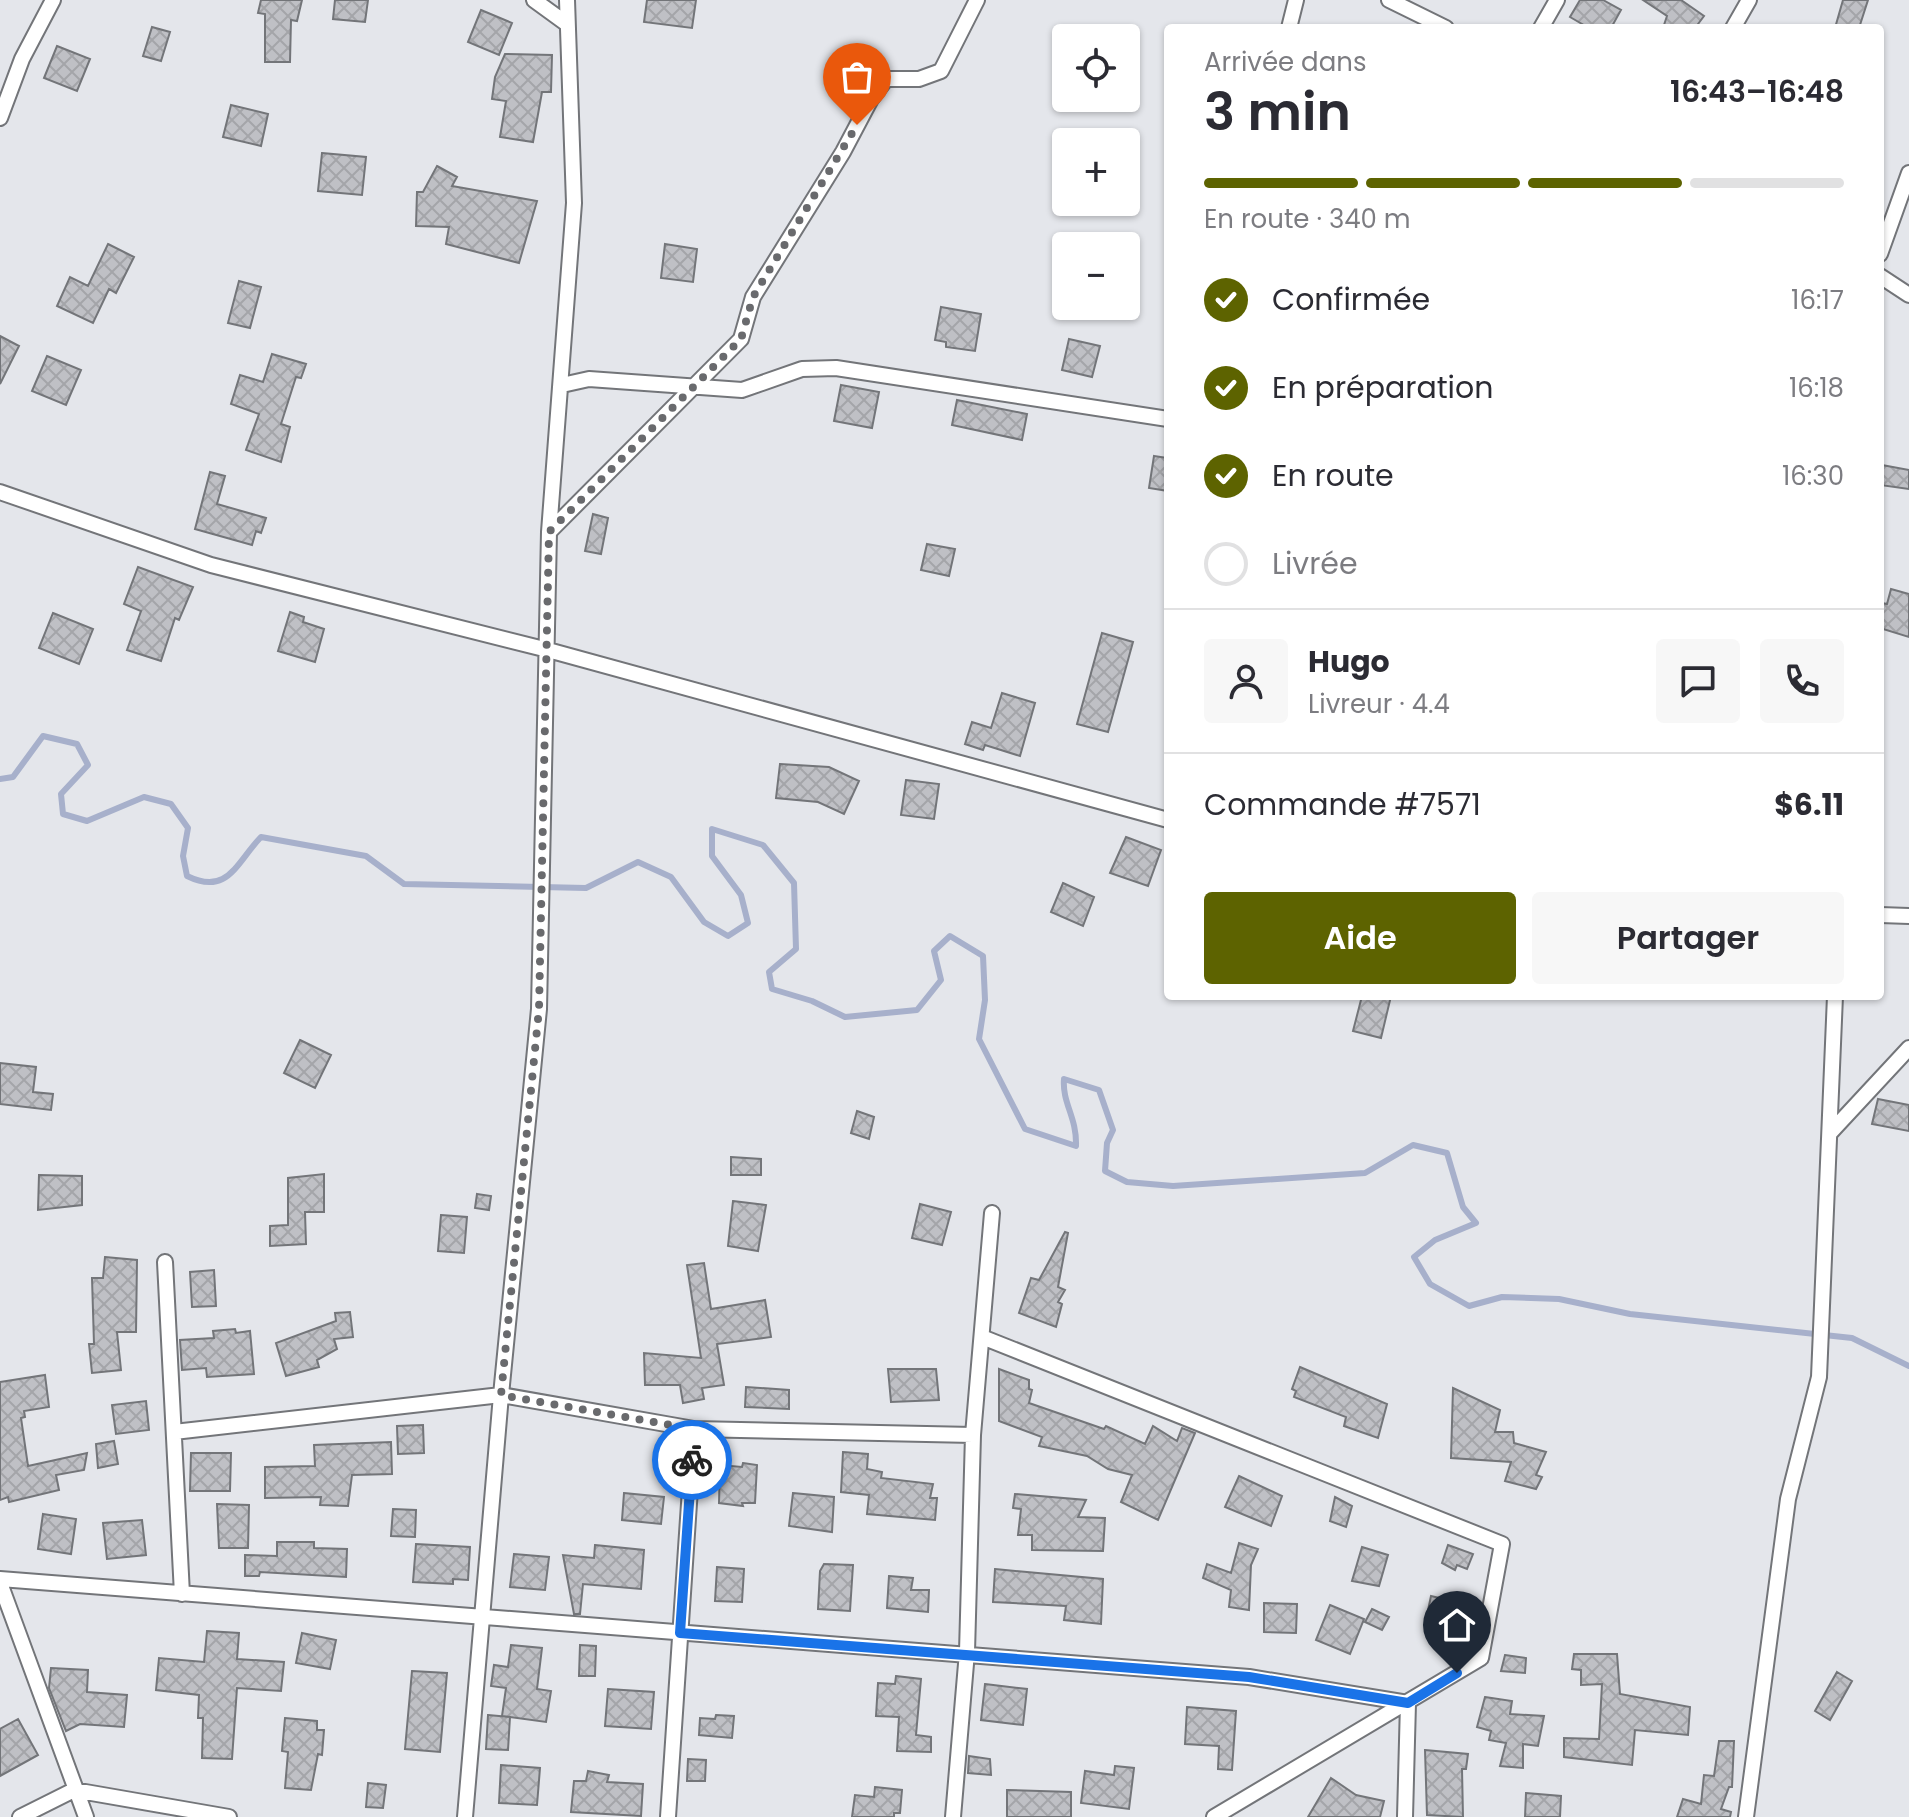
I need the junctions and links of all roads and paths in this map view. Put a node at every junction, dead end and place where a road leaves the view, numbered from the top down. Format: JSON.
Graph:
{"nodes":[{"id":1,"x":53,"y":0,"type":"edge"},
{"id":2,"x":534,"y":0,"type":"edge"},
{"id":3,"x":567,"y":0,"type":"edge"},
{"id":4,"x":977,"y":0,"type":"edge"},
{"id":5,"x":1296,"y":0,"type":"edge"},
{"id":6,"x":1389,"y":0,"type":"edge"},
{"id":7,"x":1557,"y":0,"type":"edge"},
{"id":8,"x":1749,"y":0,"type":"edge"},
{"id":9,"x":567,"y":24,"type":"junction"},
{"id":10,"x":1290,"y":24,"type":"edge"},
{"id":11,"x":1438,"y":24,"type":"edge"},
{"id":12,"x":1543,"y":24,"type":"edge"},
{"id":13,"x":1735,"y":24,"type":"edge"},
{"id":14,"x":0,"y":118,"type":"edge"},
{"id":15,"x":1909,"y":173,"type":"edge"},
{"id":16,"x":1884,"y":243,"type":"edge"},
{"id":17,"x":1884,"y":279,"type":"edge"},
{"id":18,"x":1909,"y":295,"type":"edge"},
{"id":19,"x":562,"y":385,"type":"junction"},
{"id":20,"x":694,"y":385,"type":"junction"},
{"id":21,"x":1164,"y":418,"type":"edge"},
{"id":22,"x":0,"y":492,"type":"edge"},
{"id":23,"x":549,"y":532,"type":"junction"},
{"id":24,"x":548,"y":650,"type":"junction"},
{"id":25,"x":1164,"y":819,"type":"edge"},
{"id":26,"x":1884,"y":915,"type":"edge"},
{"id":27,"x":1909,"y":916,"type":"edge"},
{"id":28,"x":1835,"y":1000,"type":"edge"},
{"id":29,"x":1909,"y":1048,"type":"edge"},
{"id":30,"x":1830,"y":1133,"type":"junction"},
{"id":31,"x":992,"y":1213,"type":"dead end"},
{"id":32,"x":165,"y":1262,"type":"dead end"},
{"id":33,"x":982,"y":1337,"type":"junction"},
{"id":34,"x":501,"y":1395,"type":"junction"},
{"id":35,"x":694,"y":1429,"type":"junction"},
{"id":36,"x":174,"y":1432,"type":"junction"},
{"id":37,"x":973,"y":1435,"type":"junction"},
{"id":38,"x":0,"y":1581,"type":"edge"},
{"id":39,"x":182,"y":1594,"type":"junction"},
{"id":40,"x":485,"y":1619,"type":"junction"},
{"id":41,"x":680,"y":1633,"type":"junction"},
{"id":42,"x":967,"y":1652,"type":"junction"},
{"id":43,"x":1408,"y":1703,"type":"junction"},
{"id":44,"x":74,"y":1790,"type":"junction"},
{"id":45,"x":20,"y":1817,"type":"edge"},
{"id":46,"x":86,"y":1817,"type":"edge"},
{"id":47,"x":229,"y":1817,"type":"edge"},
{"id":48,"x":465,"y":1817,"type":"edge"},
{"id":49,"x":668,"y":1817,"type":"edge"},
{"id":50,"x":953,"y":1817,"type":"edge"},
{"id":51,"x":1214,"y":1817,"type":"edge"},
{"id":52,"x":1405,"y":1817,"type":"edge"},
{"id":53,"x":1746,"y":1817,"type":"edge"}],
"edges":[{"from":1,"to":14,"type":"street"},
{"from":2,"to":9,"type":"street"},
{"from":3,"to":9,"type":"street"},
{"from":4,"to":20,"type":"street"},
{"from":5,"to":10,"type":"street"},
{"from":6,"to":11,"type":"street"},
{"from":7,"to":12,"type":"street"},
{"from":8,"to":13,"type":"street"},
{"from":9,"to":19,"type":"street"},
{"from":15,"to":16,"type":"street"},
{"from":17,"to":18,"type":"street"},
{"from":19,"to":20,"type":"street"},
{"from":19,"to":23,"type":"street"},
{"from":20,"to":21,"type":"street"},
{"from":20,"to":23,"type":"street"},
{"from":22,"to":24,"type":"street"},
{"from":23,"to":24,"type":"street"},
{"from":24,"to":25,"type":"street"},
{"from":24,"to":34,"type":"street"},
{"from":26,"to":27,"type":"street"},
{"from":28,"to":30,"type":"street"},
{"from":29,"to":30,"type":"street"},
{"from":30,"to":53,"type":"street"},
{"from":31,"to":33,"type":"street"},
{"from":32,"to":36,"type":"street"},
{"from":33,"to":37,"type":"street"},
{"from":33,"to":43,"type":"street"},
{"from":34,"to":35,"type":"street"},
{"from":34,"to":36,"type":"street"},
{"from":34,"to":40,"type":"street"},
{"from":35,"to":37,"type":"street"},
{"from":35,"to":41,"type":"street"},
{"from":36,"to":39,"type":"street"},
{"from":37,"to":42,"type":"street"},
{"from":38,"to":39,"type":"street"},
{"from":38,"to":44,"type":"street"},
{"from":39,"to":40,"type":"street"},
{"from":40,"to":41,"type":"street"},
{"from":40,"to":48,"type":"street"},
{"from":41,"to":42,"type":"street"},
{"from":41,"to":49,"type":"street"},
{"from":42,"to":43,"type":"street"},
{"from":42,"to":50,"type":"street"},
{"from":43,"to":51,"type":"street"},
{"from":43,"to":52,"type":"street"},
{"from":44,"to":45,"type":"street"},
{"from":44,"to":46,"type":"street"},
{"from":44,"to":47,"type":"street"}]}
